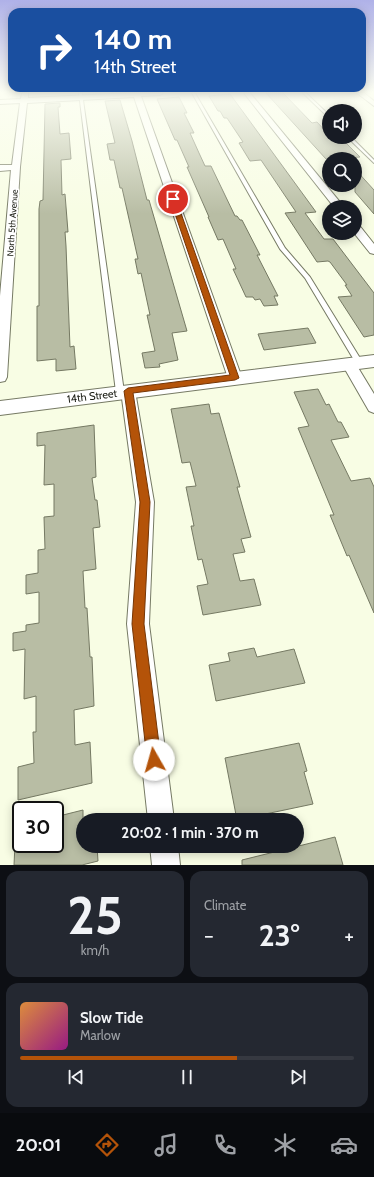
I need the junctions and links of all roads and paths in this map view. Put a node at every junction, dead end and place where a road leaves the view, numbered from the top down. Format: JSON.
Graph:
{"nodes":[{"id":1,"x":20,"y":133,"type":"edge"},
{"id":2,"x":86,"y":133,"type":"edge"},
{"id":3,"x":150,"y":133,"type":"edge"},
{"id":4,"x":216,"y":133,"type":"edge"},
{"id":5,"x":280,"y":133,"type":"edge"},
{"id":6,"x":356,"y":144,"type":"edge"},
{"id":7,"x":374,"y":162,"type":"edge"},
{"id":8,"x":16,"y":167,"type":"junction"},
{"id":9,"x":0,"y":168,"type":"edge"},
{"id":10,"x":333,"y":200,"type":"edge"},
{"id":11,"x":362,"y":236,"type":"edge"},
{"id":12,"x":374,"y":251,"type":"edge"},
{"id":13,"x":361,"y":363,"type":"edge"},
{"id":14,"x":0,"y":377,"type":"edge"},
{"id":15,"x":235,"y":378,"type":"junction"},
{"id":16,"x":124,"y":392,"type":"junction"},
{"id":17,"x":374,"y":407,"type":"edge"},
{"id":18,"x":0,"y":408,"type":"edge"},
{"id":19,"x":160,"y":813,"type":"edge"},
{"id":20,"x":165,"y":853,"type":"edge"},
{"id":21,"x":166,"y":865,"type":"edge"}],
"edges":[{"from":1,"to":8,"type":"street","name":"North 5th Avenue"},
{"from":2,"to":16,"type":"lane"},
{"from":3,"to":15,"type":"street"},
{"from":4,"to":13,"type":"lane"},
{"from":5,"to":10,"type":"street"},
{"from":6,"to":7,"type":"lane"},
{"from":8,"to":9,"type":"street"},
{"from":8,"to":14,"type":"street","name":"North 5th Avenue"},
{"from":11,"to":12,"type":"street"},
{"from":13,"to":15,"type":"street","name":"14th Street"},
{"from":13,"to":17,"type":"street"},
{"from":15,"to":16,"type":"street","name":"14th Street"},
{"from":16,"to":18,"type":"street","name":"14th Street"},
{"from":16,"to":19,"type":"street"},
{"from":20,"to":21,"type":"street"}]}
